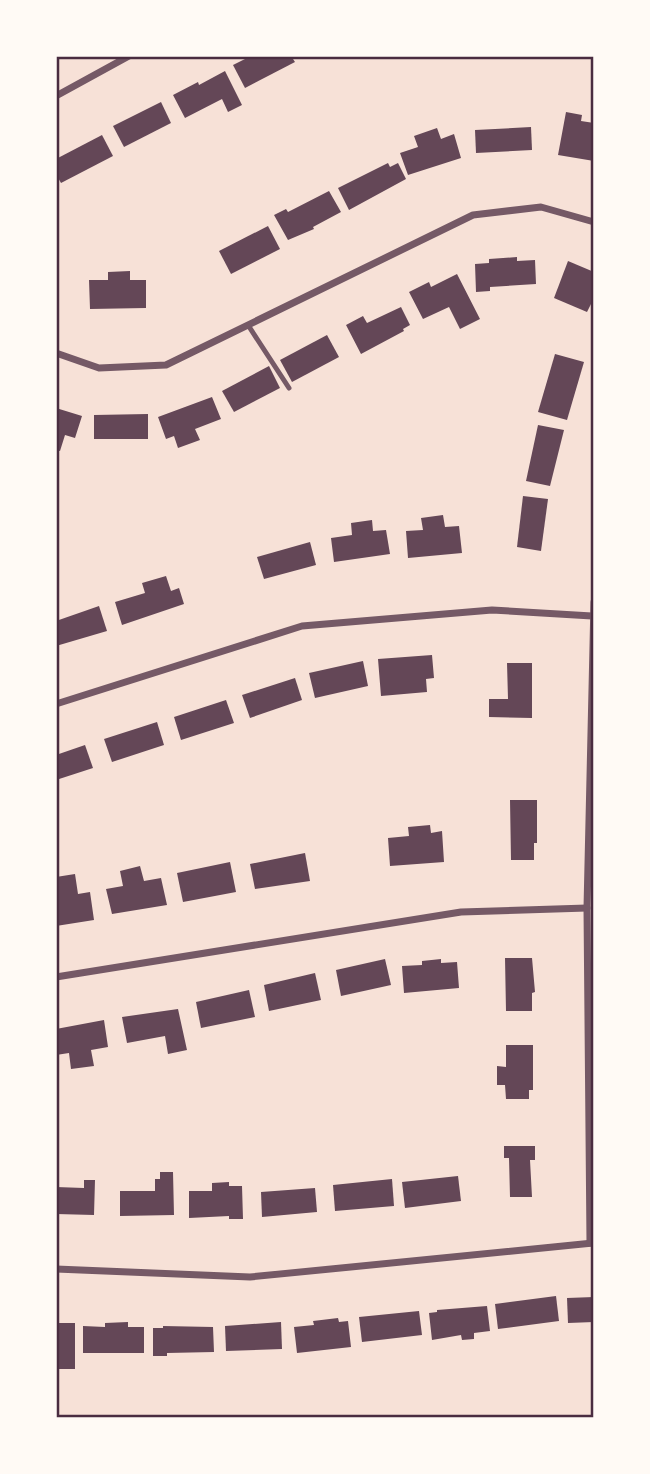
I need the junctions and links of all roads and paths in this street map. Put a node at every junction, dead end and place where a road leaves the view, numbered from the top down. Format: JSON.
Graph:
{"nodes":[{"id":1,"x":130,"y":56,"type":"edge"},
{"id":2,"x":56,"y":96,"type":"edge"},
{"id":3,"x":594,"y":222,"type":"edge"},
{"id":4,"x":248,"y":325,"type":"junction"},
{"id":5,"x":56,"y":354,"type":"edge"},
{"id":6,"x":289,"y":388,"type":"dead end"},
{"id":7,"x":594,"y":602,"type":"edge"},
{"id":8,"x":592,"y":616,"type":"edge"},
{"id":9,"x":56,"y":704,"type":"edge"},
{"id":10,"x":587,"y":908,"type":"junction"},
{"id":11,"x":56,"y":977,"type":"edge"},
{"id":12,"x":592,"y":1243,"type":"edge"},
{"id":13,"x":56,"y":1269,"type":"edge"}],
"edges":[{"from":1,"to":2,"type":"street"},
{"from":3,"to":4,"type":"street"},
{"from":4,"to":5,"type":"street"},
{"from":4,"to":6,"type":"lane"},
{"from":7,"to":8,"type":"street"},
{"from":8,"to":9,"type":"street"},
{"from":8,"to":10,"type":"street"},
{"from":10,"to":11,"type":"street"},
{"from":10,"to":12,"type":"street"},
{"from":12,"to":13,"type":"street"}]}
